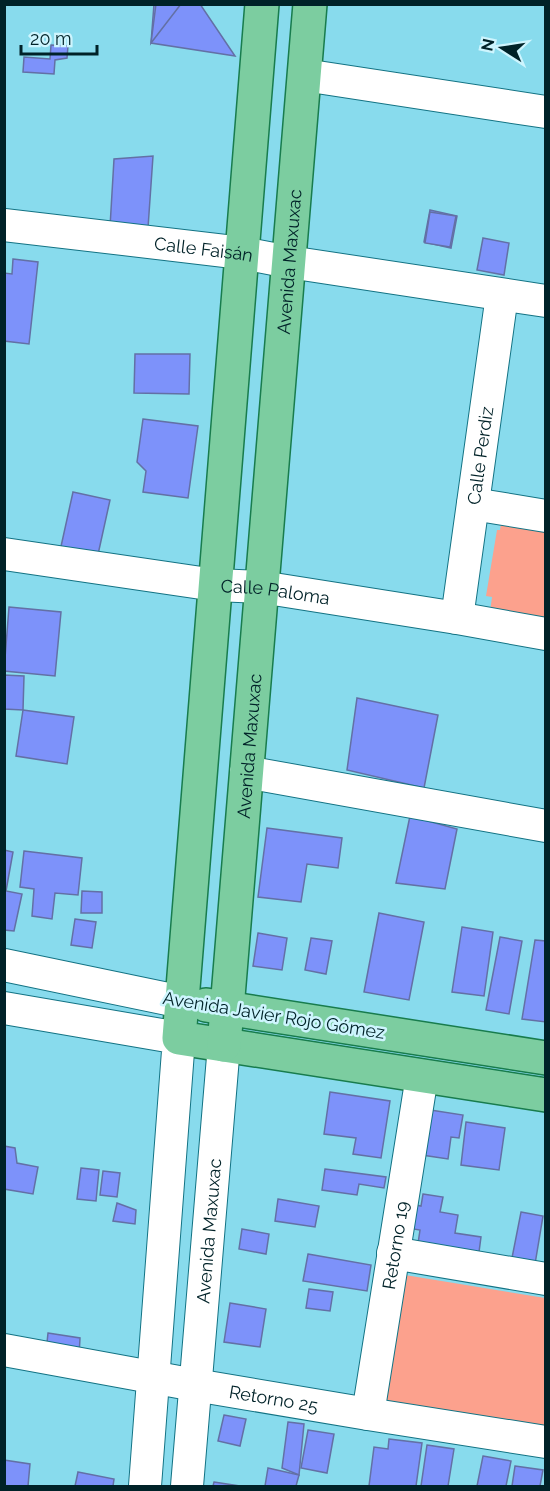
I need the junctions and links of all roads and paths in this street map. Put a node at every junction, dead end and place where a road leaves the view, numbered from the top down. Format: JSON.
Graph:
{"nodes":[{"id":1,"x":262,"y":4,"type":"edge"},
{"id":2,"x":310,"y":4,"type":"edge"},
{"id":3,"x":304,"y":75,"type":"junction"},
{"id":4,"x":546,"y":112,"type":"edge"},
{"id":5,"x":4,"y":225,"type":"edge"},
{"id":6,"x":242,"y":253,"type":"junction"},
{"id":7,"x":289,"y":262,"type":"junction"},
{"id":8,"x":502,"y":295,"type":"junction"},
{"id":9,"x":546,"y":301,"type":"edge"},
{"id":10,"x":473,"y":504,"type":"junction"},
{"id":11,"x":546,"y":516,"type":"edge"},
{"id":12,"x":4,"y":554,"type":"edge"},
{"id":13,"x":215,"y":585,"type":"junction"},
{"id":14,"x":261,"y":587,"type":"junction"},
{"id":15,"x":457,"y":618,"type":"junction"},
{"id":16,"x":546,"y":634,"type":"edge"},
{"id":17,"x":246,"y":772,"type":"junction"},
{"id":18,"x":546,"y":826,"type":"edge"},
{"id":19,"x":191,"y":890,"type":"junction"},
{"id":20,"x":237,"y":890,"type":"junction"},
{"id":21,"x":4,"y":965,"type":"edge"},
{"id":22,"x":182,"y":1002,"type":"junction"},
{"id":23,"x":4,"y":1008,"type":"edge"},
{"id":24,"x":227,"y":1008,"type":"junction"},
{"id":25,"x":179,"y":1038,"type":"junction"},
{"id":26,"x":224,"y":1045,"type":"junction"},
{"id":27,"x":546,"y":1058,"type":"edge"},
{"id":28,"x":422,"y":1076,"type":"junction"},
{"id":29,"x":546,"y":1095,"type":"edge"},
{"id":30,"x":169,"y":1174,"type":"junction"},
{"id":31,"x":213,"y":1176,"type":"junction"},
{"id":32,"x":393,"y":1253,"type":"junction"},
{"id":33,"x":546,"y":1279,"type":"edge"},
{"id":34,"x":4,"y":1350,"type":"edge"},
{"id":35,"x":153,"y":1377,"type":"junction"},
{"id":36,"x":195,"y":1385,"type":"junction"},
{"id":37,"x":368,"y":1414,"type":"junction"},
{"id":38,"x":546,"y":1442,"type":"edge"},
{"id":39,"x":145,"y":1486,"type":"edge"},
{"id":40,"x":187,"y":1486,"type":"edge"}],
"edges":[{"from":1,"to":6,"type":"main road"},
{"from":2,"to":3,"type":"main road","name":"Avenida Maxuxac"},
{"from":3,"to":4,"type":"street"},
{"from":3,"to":7,"type":"main road","name":"Avenida Maxuxac"},
{"from":5,"to":6,"type":"street","name":"Calle Faisán"},
{"from":6,"to":7,"type":"street","name":"Calle Faisán"},
{"from":6,"to":13,"type":"main road"},
{"from":7,"to":8,"type":"street","name":"Calle Faisán"},
{"from":7,"to":14,"type":"main road","name":"Avenida Maxuxac"},
{"from":8,"to":9,"type":"street","name":"Calle Faisán"},
{"from":8,"to":10,"type":"street","name":"Calle Perdiz"},
{"from":10,"to":11,"type":"street"},
{"from":10,"to":15,"type":"street","name":"Calle Perdiz"},
{"from":12,"to":13,"type":"street","name":"Calle Paloma"},
{"from":13,"to":14,"type":"street","name":"Calle Paloma"},
{"from":13,"to":19,"type":"main road"},
{"from":14,"to":15,"type":"street","name":"Calle Paloma"},
{"from":14,"to":17,"type":"main road","name":"Avenida Maxuxac"},
{"from":15,"to":16,"type":"street","name":"Calle Paloma"},
{"from":17,"to":18,"type":"street"},
{"from":17,"to":20,"type":"main road","name":"Avenida Maxuxac"},
{"from":19,"to":20,"type":"main road"},
{"from":19,"to":22,"type":"main road"},
{"from":20,"to":24,"type":"main road","name":"Avenida Maxuxac"},
{"from":21,"to":22,"type":"street","name":"Avenida Javier Rojo Gómez"},
{"from":22,"to":24,"type":"main road","name":"Avenida Javier Rojo Gómez"},
{"from":22,"to":25,"type":"main road"},
{"from":23,"to":25,"type":"street","name":"Avenida Javier Rojo Gómez"},
{"from":24,"to":26,"type":"main road","name":"Avenida Maxuxac"},
{"from":24,"to":27,"type":"main road","name":"Avenida Javier Rojo Gómez"},
{"from":25,"to":26,"type":"main road","name":"Avenida Javier Rojo Gómez"},
{"from":25,"to":30,"type":"street"},
{"from":26,"to":28,"type":"main road","name":"Avenida Javier Rojo Gómez"},
{"from":26,"to":31,"type":"street","name":"Avenida Maxuxac"},
{"from":28,"to":29,"type":"main road","name":"Avenida Javier Rojo Gómez"},
{"from":28,"to":32,"type":"street","name":"Retorno 19"},
{"from":30,"to":31,"type":"street"},
{"from":30,"to":35,"type":"street"},
{"from":31,"to":36,"type":"street","name":"Avenida Maxuxac"},
{"from":32,"to":33,"type":"street"},
{"from":32,"to":37,"type":"street","name":"Retorno 19"},
{"from":34,"to":35,"type":"street","name":"Retorno 25"},
{"from":35,"to":36,"type":"street","name":"Retorno 25"},
{"from":35,"to":39,"type":"street"},
{"from":36,"to":37,"type":"street","name":"Retorno 25"},
{"from":36,"to":40,"type":"street","name":"Avenida Maxuxac"},
{"from":37,"to":38,"type":"street","name":"Retorno 25"}]}
